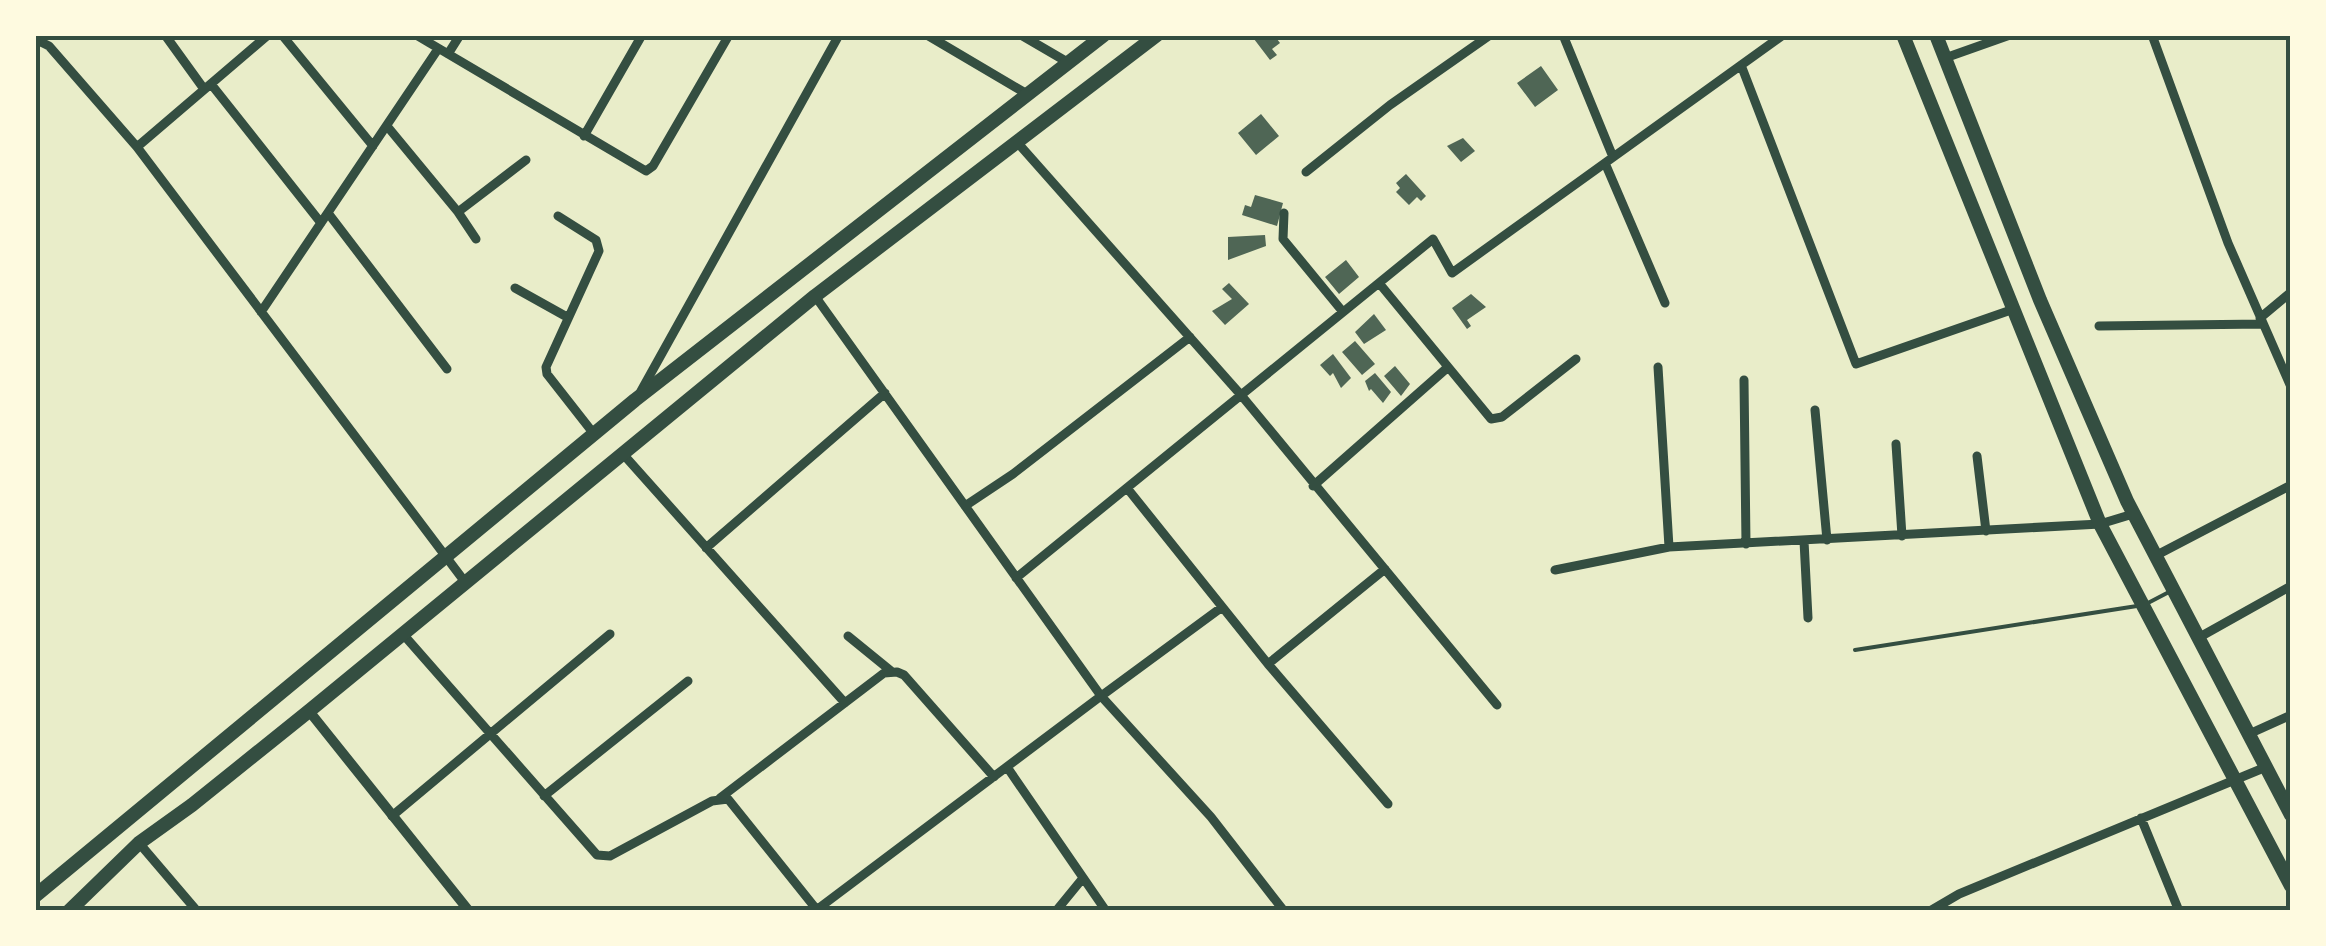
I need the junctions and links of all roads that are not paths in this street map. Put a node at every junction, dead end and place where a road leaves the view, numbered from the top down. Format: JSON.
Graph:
{"nodes":[{"id":1,"x":166,"y":35,"type":"edge"},
{"id":2,"x":268,"y":35,"type":"edge"},
{"id":3,"x":282,"y":35,"type":"edge"},
{"id":4,"x":416,"y":35,"type":"edge"},
{"id":5,"x":460,"y":35,"type":"edge"},
{"id":6,"x":642,"y":35,"type":"edge"},
{"id":7,"x":729,"y":35,"type":"edge"},
{"id":8,"x":839,"y":35,"type":"edge"},
{"id":9,"x":926,"y":35,"type":"edge"},
{"id":10,"x":1021,"y":35,"type":"edge"},
{"id":11,"x":1104,"y":35,"type":"edge"},
{"id":12,"x":1157,"y":35,"type":"edge"},
{"id":13,"x":1490,"y":35,"type":"edge"},
{"id":14,"x":1563,"y":35,"type":"edge"},
{"id":15,"x":1783,"y":35,"type":"edge"},
{"id":16,"x":1903,"y":35,"type":"edge"},
{"id":17,"x":1936,"y":35,"type":"edge"},
{"id":18,"x":2010,"y":35,"type":"edge"},
{"id":19,"x":2152,"y":35,"type":"edge"},
{"id":20,"x":35,"y":43,"type":"edge"},
{"id":21,"x":443,"y":52,"type":"junction"},
{"id":22,"x":1945,"y":58,"type":"junction"},
{"id":23,"x":1068,"y":62,"type":"junction"},
{"id":24,"x":1741,"y":65,"type":"junction"},
{"id":25,"x":207,"y":86,"type":"junction"},
{"id":26,"x":1027,"y":94,"type":"junction"},
{"id":27,"x":386,"y":126,"type":"junction"},
{"id":28,"x":584,"y":136,"type":"junction"},
{"id":29,"x":1016,"y":141,"type":"junction"},
{"id":30,"x":373,"y":146,"type":"junction"},
{"id":31,"x":136,"y":147,"type":"junction"},
{"id":32,"x":526,"y":160,"type":"dead end"},
{"id":33,"x":1609,"y":160,"type":"junction"},
{"id":34,"x":1306,"y":172,"type":"dead end"},
{"id":35,"x":458,"y":212,"type":"junction"},
{"id":36,"x":328,"y":213,"type":"junction"},
{"id":37,"x":1284,"y":213,"type":"dead end"},
{"id":38,"x":558,"y":216,"type":"dead end"},
{"id":39,"x":321,"y":223,"type":"junction"},
{"id":40,"x":476,"y":239,"type":"dead end"},
{"id":41,"x":1379,"y":283,"type":"junction"},
{"id":42,"x":515,"y":288,"type":"dead end"},
{"id":43,"x":2291,"y":292,"type":"edge"},
{"id":44,"x":815,"y":296,"type":"junction"},
{"id":45,"x":1664,"y":303,"type":"dead end"},
{"id":46,"x":2011,"y":310,"type":"junction"},
{"id":47,"x":261,"y":312,"type":"junction"},
{"id":48,"x":1343,"y":312,"type":"junction"},
{"id":49,"x":567,"y":317,"type":"junction"},
{"id":50,"x":2262,"y":321,"type":"junction"},
{"id":51,"x":2100,"y":326,"type":"dead end"},
{"id":52,"x":1190,"y":337,"type":"junction"},
{"id":53,"x":1576,"y":359,"type":"dead end"},
{"id":54,"x":1658,"y":367,"type":"dead end"},
{"id":55,"x":1447,"y":368,"type":"junction"},
{"id":56,"x":447,"y":369,"type":"dead end"},
{"id":57,"x":1744,"y":380,"type":"dead end"},
{"id":58,"x":2291,"y":387,"type":"edge"},
{"id":59,"x":885,"y":393,"type":"junction"},
{"id":60,"x":1241,"y":395,"type":"junction"},
{"id":61,"x":636,"y":400,"type":"junction"},
{"id":62,"x":1814,"y":410,"type":"dead end"},
{"id":63,"x":594,"y":434,"type":"junction"},
{"id":64,"x":1896,"y":444,"type":"dead end"},
{"id":65,"x":623,"y":454,"type":"junction"},
{"id":66,"x":1977,"y":456,"type":"dead end"},
{"id":67,"x":2291,"y":485,"type":"edge"},
{"id":68,"x":1313,"y":486,"type":"junction"},
{"id":69,"x":1127,"y":488,"type":"junction"},
{"id":70,"x":965,"y":506,"type":"junction"},
{"id":71,"x":2133,"y":514,"type":"junction"},
{"id":72,"x":2100,"y":524,"type":"junction"},
{"id":73,"x":1986,"y":531,"type":"junction"},
{"id":74,"x":1902,"y":536,"type":"junction"},
{"id":75,"x":1827,"y":540,"type":"junction"},
{"id":76,"x":1804,"y":541,"type":"junction"},
{"id":77,"x":1746,"y":544,"type":"junction"},
{"id":78,"x":1669,"y":547,"type":"junction"},
{"id":79,"x":706,"y":548,"type":"junction"},
{"id":80,"x":445,"y":556,"type":"junction"},
{"id":81,"x":2155,"y":556,"type":"junction"},
{"id":82,"x":1384,"y":569,"type":"junction"},
{"id":83,"x":1556,"y":570,"type":"dead end"},
{"id":84,"x":1016,"y":578,"type":"junction"},
{"id":85,"x":465,"y":582,"type":"junction"},
{"id":86,"x":2291,"y":586,"type":"edge"},
{"id":87,"x":2173,"y":590,"type":"junction"},
{"id":88,"x":1222,"y":606,"type":"junction"},
{"id":89,"x":2142,"y":606,"type":"junction"},
{"id":90,"x":1808,"y":618,"type":"dead end"},
{"id":91,"x":402,"y":633,"type":"junction"},
{"id":92,"x":610,"y":634,"type":"dead end"},
{"id":93,"x":848,"y":636,"type":"dead end"},
{"id":94,"x":2198,"y":638,"type":"junction"},
{"id":95,"x":1856,"y":650,"type":"dead end"},
{"id":96,"x":1268,"y":664,"type":"junction"},
{"id":97,"x":891,"y":672,"type":"junction"},
{"id":98,"x":688,"y":682,"type":"dead end"},
{"id":99,"x":1100,"y":696,"type":"junction"},
{"id":100,"x":845,"y":703,"type":"junction"},
{"id":101,"x":1497,"y":705,"type":"dead end"},
{"id":102,"x":309,"y":711,"type":"junction"},
{"id":103,"x":2291,"y":715,"type":"edge"},
{"id":104,"x":2249,"y":734,"type":"junction"},
{"id":105,"x":492,"y":736,"type":"junction"},
{"id":106,"x":2266,"y":766,"type":"junction"},
{"id":107,"x":1006,"y":767,"type":"junction"},
{"id":108,"x":994,"y":777,"type":"junction"},
{"id":109,"x":2232,"y":780,"type":"junction"},
{"id":110,"x":544,"y":796,"type":"junction"},
{"id":111,"x":720,"y":798,"type":"junction"},
{"id":112,"x":1388,"y":804,"type":"dead end"},
{"id":113,"x":2291,"y":815,"type":"edge"},
{"id":114,"x":392,"y":816,"type":"junction"},
{"id":115,"x":2141,"y":818,"type":"junction"},
{"id":116,"x":139,"y":843,"type":"junction"},
{"id":117,"x":1082,"y":878,"type":"junction"},
{"id":118,"x":2291,"y":886,"type":"edge"},
{"id":119,"x":35,"y":896,"type":"edge"},
{"id":120,"x":1946,"y":906,"type":"edge"},
{"id":121,"x":816,"y":910,"type":"edge"},
{"id":122,"x":69,"y":911,"type":"edge"},
{"id":123,"x":197,"y":911,"type":"edge"},
{"id":124,"x":469,"y":911,"type":"edge"},
{"id":125,"x":1056,"y":911,"type":"edge"},
{"id":126,"x":1106,"y":911,"type":"edge"},
{"id":127,"x":1284,"y":911,"type":"edge"},
{"id":128,"x":1930,"y":911,"type":"edge"},
{"id":129,"x":2179,"y":911,"type":"edge"}],
"edges":[{"from":1,"to":25,"type":"street"},
{"from":2,"to":25,"type":"street"},
{"from":3,"to":30,"type":"street"},
{"from":4,"to":21,"type":"street"},
{"from":5,"to":21,"type":"street"},
{"from":6,"to":28,"type":"street"},
{"from":7,"to":28,"type":"street"},
{"from":8,"to":61,"type":"street"},
{"from":9,"to":26,"type":"street"},
{"from":10,"to":23,"type":"street"},
{"from":11,"to":23,"type":"main road"},
{"from":12,"to":29,"type":"main road"},
{"from":13,"to":34,"type":"street"},
{"from":14,"to":33,"type":"street"},
{"from":15,"to":24,"type":"street"},
{"from":16,"to":46,"type":"main road"},
{"from":17,"to":22,"type":"main road"},
{"from":18,"to":22,"type":"street"},
{"from":19,"to":50,"type":"street"},
{"from":20,"to":31,"type":"street"},
{"from":21,"to":27,"type":"street"},
{"from":21,"to":28,"type":"street"},
{"from":22,"to":71,"type":"main road"},
{"from":23,"to":26,"type":"main road"},
{"from":24,"to":33,"type":"street"},
{"from":24,"to":46,"type":"street"},
{"from":25,"to":31,"type":"street"},
{"from":25,"to":39,"type":"street"},
{"from":26,"to":61,"type":"main road"},
{"from":27,"to":30,"type":"street"},
{"from":27,"to":35,"type":"street"},
{"from":29,"to":44,"type":"main road"},
{"from":29,"to":52,"type":"street"},
{"from":30,"to":36,"type":"street"},
{"from":31,"to":47,"type":"street"},
{"from":32,"to":35,"type":"street"},
{"from":33,"to":41,"type":"street"},
{"from":33,"to":45,"type":"street"},
{"from":35,"to":40,"type":"street"},
{"from":36,"to":39,"type":"street"},
{"from":36,"to":56,"type":"street"},
{"from":37,"to":48,"type":"street"},
{"from":38,"to":49,"type":"street"},
{"from":39,"to":47,"type":"street"},
{"from":41,"to":48,"type":"street"},
{"from":41,"to":55,"type":"street"},
{"from":42,"to":49,"type":"street"},
{"from":43,"to":50,"type":"street"},
{"from":44,"to":59,"type":"street"},
{"from":44,"to":65,"type":"main road"},
{"from":46,"to":72,"type":"main road"},
{"from":47,"to":80,"type":"street"},
{"from":48,"to":60,"type":"street"},
{"from":49,"to":63,"type":"street"},
{"from":50,"to":51,"type":"street"},
{"from":50,"to":58,"type":"street"},
{"from":52,"to":60,"type":"street"},
{"from":52,"to":70,"type":"street"},
{"from":53,"to":55,"type":"street"},
{"from":54,"to":78,"type":"street"},
{"from":55,"to":68,"type":"street"},
{"from":57,"to":77,"type":"street"},
{"from":59,"to":70,"type":"street"},
{"from":59,"to":79,"type":"street"},
{"from":60,"to":68,"type":"street"},
{"from":60,"to":69,"type":"street"},
{"from":61,"to":63,"type":"main road"},
{"from":62,"to":75,"type":"street"},
{"from":63,"to":80,"type":"main road"},
{"from":64,"to":74,"type":"street"},
{"from":65,"to":79,"type":"street"},
{"from":65,"to":85,"type":"main road"},
{"from":66,"to":73,"type":"street"},
{"from":67,"to":81,"type":"street"},
{"from":68,"to":82,"type":"street"},
{"from":69,"to":84,"type":"street"},
{"from":69,"to":88,"type":"street"},
{"from":70,"to":84,"type":"street"},
{"from":71,"to":72,"type":"street"},
{"from":71,"to":81,"type":"main road"},
{"from":72,"to":73,"type":"street"},
{"from":72,"to":89,"type":"main road"},
{"from":73,"to":74,"type":"street"},
{"from":74,"to":75,"type":"street"},
{"from":75,"to":76,"type":"street"},
{"from":76,"to":77,"type":"street"},
{"from":76,"to":90,"type":"street"},
{"from":77,"to":78,"type":"street"},
{"from":78,"to":83,"type":"street"},
{"from":79,"to":100,"type":"street"},
{"from":80,"to":85,"type":"street"},
{"from":80,"to":119,"type":"main road"},
{"from":81,"to":87,"type":"main road"},
{"from":82,"to":96,"type":"street"},
{"from":82,"to":101,"type":"street"},
{"from":84,"to":99,"type":"street"},
{"from":85,"to":91,"type":"main road"},
{"from":86,"to":94,"type":"street"},
{"from":87,"to":89,"type":"lane"},
{"from":87,"to":94,"type":"main road"},
{"from":88,"to":96,"type":"street"},
{"from":88,"to":99,"type":"street"},
{"from":89,"to":95,"type":"lane"},
{"from":89,"to":109,"type":"main road"},
{"from":91,"to":102,"type":"main road"},
{"from":91,"to":105,"type":"street"},
{"from":92,"to":105,"type":"street"},
{"from":93,"to":97,"type":"street"},
{"from":94,"to":104,"type":"main road"},
{"from":96,"to":112,"type":"street"},
{"from":97,"to":100,"type":"street"},
{"from":97,"to":108,"type":"street"},
{"from":98,"to":110,"type":"street"},
{"from":99,"to":107,"type":"street"},
{"from":99,"to":127,"type":"street"},
{"from":100,"to":111,"type":"street"},
{"from":102,"to":114,"type":"street"},
{"from":102,"to":116,"type":"main road"},
{"from":103,"to":104,"type":"street"},
{"from":104,"to":106,"type":"main road"},
{"from":105,"to":110,"type":"street"},
{"from":105,"to":114,"type":"street"},
{"from":106,"to":109,"type":"street"},
{"from":106,"to":113,"type":"main road"},
{"from":107,"to":108,"type":"street"},
{"from":107,"to":117,"type":"street"},
{"from":108,"to":121,"type":"street"},
{"from":109,"to":115,"type":"street"},
{"from":109,"to":118,"type":"main road"},
{"from":110,"to":111,"type":"street"},
{"from":111,"to":121,"type":"street"},
{"from":114,"to":124,"type":"street"},
{"from":115,"to":120,"type":"street"},
{"from":115,"to":129,"type":"street"},
{"from":116,"to":122,"type":"main road"},
{"from":116,"to":123,"type":"street"},
{"from":117,"to":125,"type":"street"},
{"from":117,"to":126,"type":"street"},
{"from":120,"to":128,"type":"street"}]}
